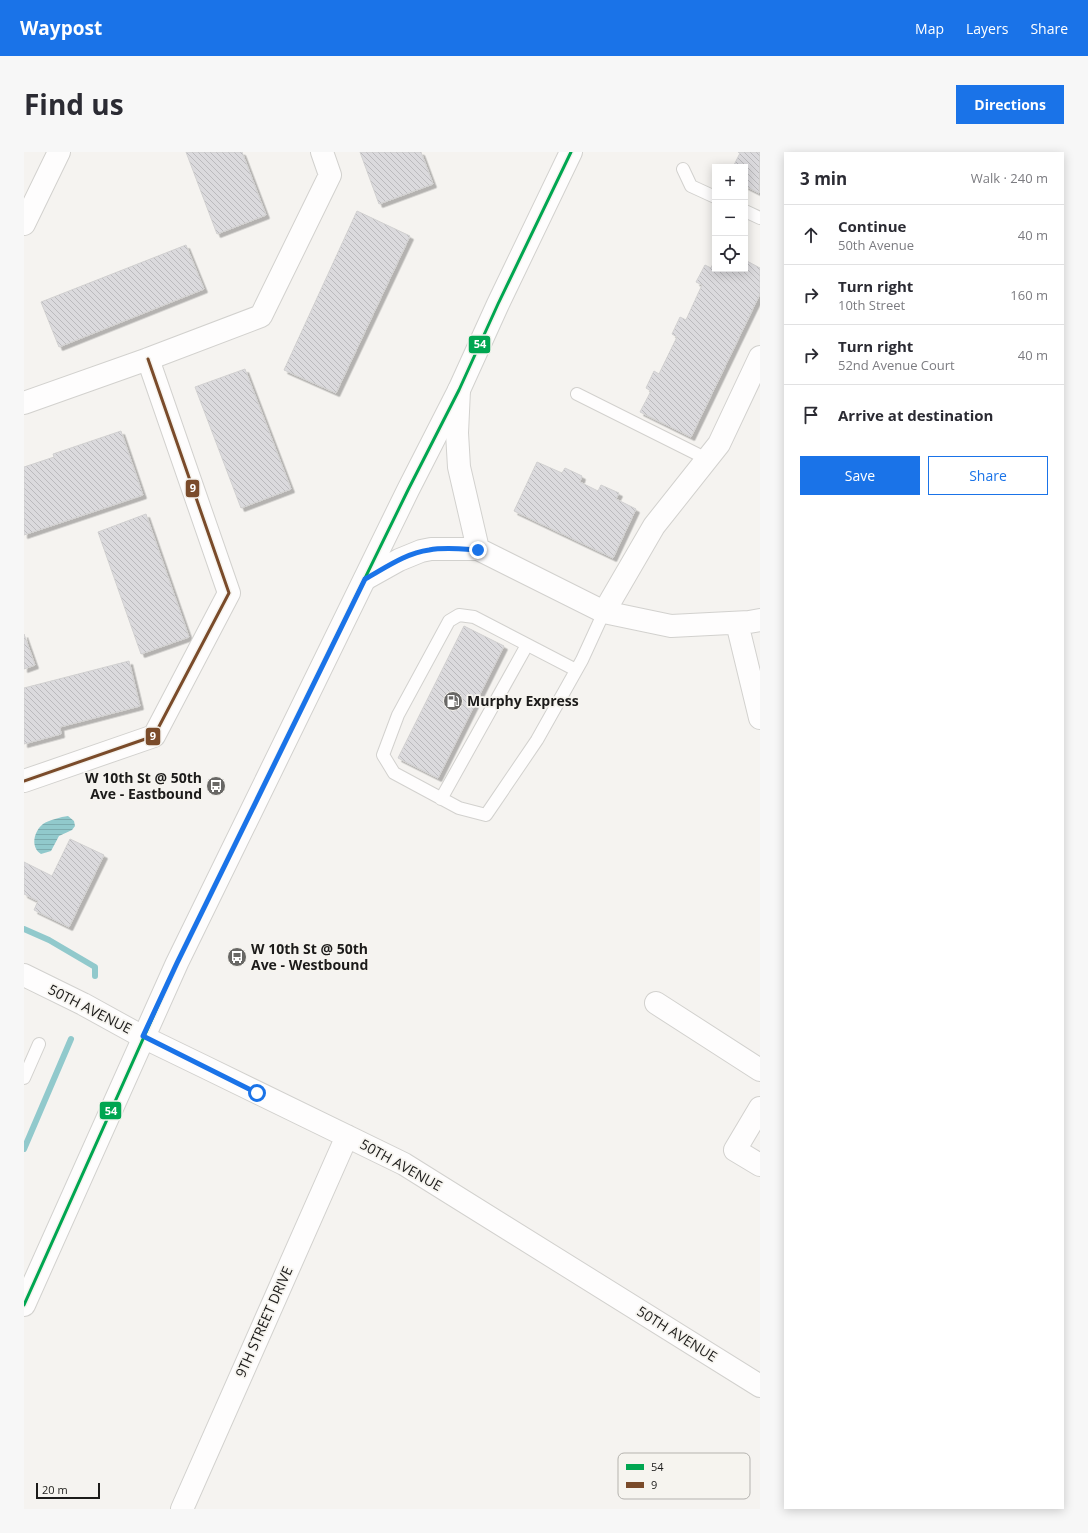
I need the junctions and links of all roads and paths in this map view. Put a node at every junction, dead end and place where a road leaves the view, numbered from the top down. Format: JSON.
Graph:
{"nodes":[{"id":1,"x":59,"y":152,"type":"edge"},
{"id":2,"x":322,"y":152,"type":"edge"},
{"id":3,"x":571,"y":152,"type":"edge"},
{"id":4,"x":683,"y":169,"type":"dead end"},
{"id":5,"x":31,"y":192,"type":"edge"},
{"id":6,"x":712,"y":196,"type":"edge"},
{"id":7,"x":748,"y":212,"type":"edge"},
{"id":8,"x":760,"y":218,"type":"edge"},
{"id":9,"x":24,"y":224,"type":"edge"},
{"id":10,"x":760,"y":357,"type":"edge"},
{"id":11,"x":148,"y":359,"type":"junction"},
{"id":12,"x":459,"y":390,"type":"junction"},
{"id":13,"x":577,"y":394,"type":"dead end"},
{"id":14,"x":24,"y":403,"type":"edge"},
{"id":15,"x":707,"y":458,"type":"junction"},
{"id":16,"x":478,"y":550,"type":"junction"},
{"id":17,"x":365,"y":579,"type":"junction"},
{"id":18,"x":604,"y":612,"type":"junction"},
{"id":19,"x":760,"y":620,"type":"edge"},
{"id":20,"x":737,"y":623,"type":"junction"},
{"id":21,"x":527,"y":644,"type":"junction"},
{"id":22,"x":576,"y":670,"type":"junction"},
{"id":23,"x":760,"y":718,"type":"edge"},
{"id":24,"x":24,"y":781,"type":"edge"},
{"id":25,"x":441,"y":799,"type":"junction"},
{"id":26,"x":24,"y":975,"type":"edge"},
{"id":27,"x":656,"y":1003,"type":"dead end"},
{"id":28,"x":143,"y":1036,"type":"junction"},
{"id":29,"x":39,"y":1044,"type":"dead end"},
{"id":30,"x":760,"y":1070,"type":"edge"},
{"id":31,"x":24,"y":1078,"type":"edge"},
{"id":32,"x":760,"y":1108,"type":"edge"},
{"id":33,"x":347,"y":1136,"type":"junction"},
{"id":34,"x":760,"y":1166,"type":"edge"},
{"id":35,"x":24,"y":1305,"type":"edge"},
{"id":36,"x":760,"y":1386,"type":"edge"},
{"id":37,"x":182,"y":1509,"type":"edge"}],
"edges":[{"from":1,"to":5,"type":"street"},
{"from":2,"to":11,"type":"street"},
{"from":3,"to":12,"type":"street"},
{"from":4,"to":6,"type":"lane"},
{"from":5,"to":9,"type":"street"},
{"from":7,"to":8,"type":"lane"},
{"from":10,"to":15,"type":"street"},
{"from":11,"to":14,"type":"street"},
{"from":11,"to":24,"type":"street"},
{"from":12,"to":16,"type":"street"},
{"from":12,"to":17,"type":"street"},
{"from":13,"to":15,"type":"lane"},
{"from":15,"to":18,"type":"street"},
{"from":16,"to":17,"type":"street"},
{"from":16,"to":18,"type":"street"},
{"from":17,"to":28,"type":"street"},
{"from":18,"to":20,"type":"street"},
{"from":18,"to":22,"type":"lane"},
{"from":19,"to":20,"type":"street"},
{"from":20,"to":23,"type":"street"},
{"from":21,"to":22,"type":"lane"},
{"from":21,"to":25,"type":"lane"},
{"from":21,"to":25,"type":"lane"},
{"from":22,"to":25,"type":"lane"},
{"from":26,"to":28,"type":"street","name":"50TH AVENUE"},
{"from":27,"to":30,"type":"street"},
{"from":28,"to":33,"type":"street","name":"50TH AVENUE"},
{"from":28,"to":35,"type":"street"},
{"from":29,"to":31,"type":"lane"},
{"from":32,"to":34,"type":"street"},
{"from":33,"to":36,"type":"street","name":"50TH AVENUE"},
{"from":33,"to":37,"type":"street","name":"9TH STREET DRIVE"}]}
